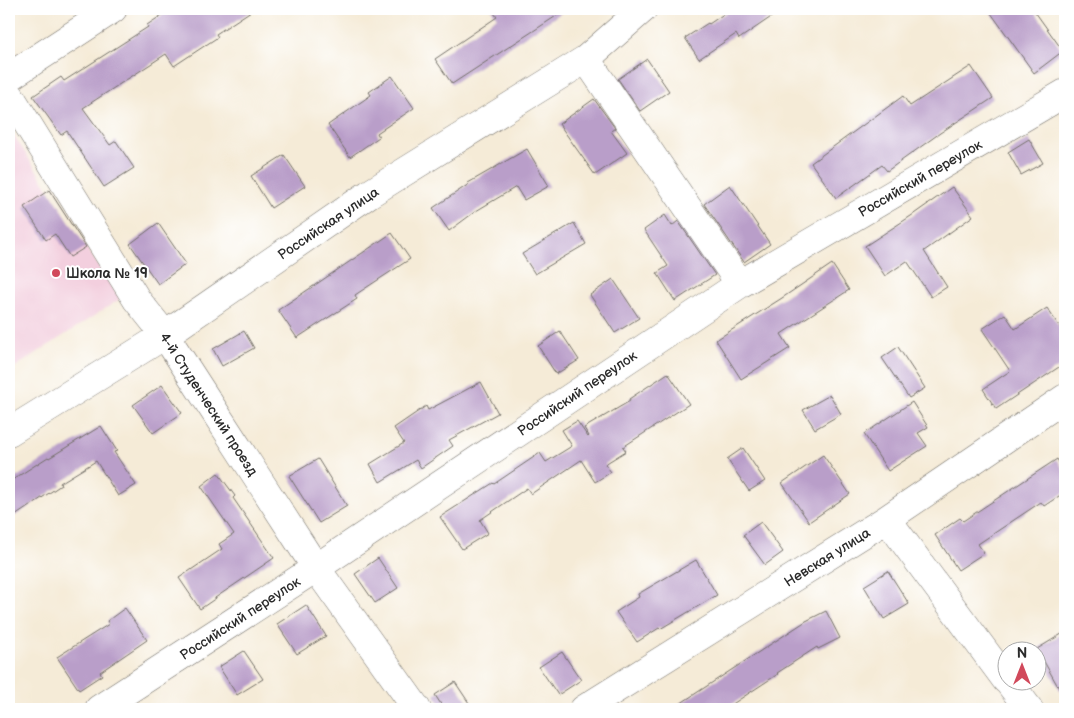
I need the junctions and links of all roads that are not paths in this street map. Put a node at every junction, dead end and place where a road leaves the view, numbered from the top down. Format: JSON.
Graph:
{"nodes":[{"id":1,"x":113,"y":9,"type":"edge"},
{"id":2,"x":643,"y":9,"type":"edge"},
{"id":3,"x":586,"y":59,"type":"junction"},
{"id":4,"x":9,"y":76,"type":"edge"},
{"id":5,"x":1065,"y":93,"type":"edge"},
{"id":6,"x":9,"y":94,"type":"edge"},
{"id":7,"x":740,"y":284,"type":"junction"},
{"id":8,"x":165,"y":335,"type":"junction"},
{"id":9,"x":1065,"y":398,"type":"edge"},
{"id":10,"x":9,"y":432,"type":"edge"},
{"id":11,"x":887,"y":519,"type":"junction"},
{"id":12,"x":316,"y":568,"type":"junction"},
{"id":13,"x":996,"y":665,"type":"edge"},
{"id":14,"x":1015,"y":690,"type":"edge"},
{"id":15,"x":99,"y":709,"type":"edge"},
{"id":16,"x":417,"y":709,"type":"edge"},
{"id":17,"x":584,"y":709,"type":"edge"},
{"id":18,"x":1029,"y":709,"type":"edge"}],
"edges":[{"from":1,"to":4,"type":"street"},
{"from":2,"to":3,"type":"street","name":"Российская улица"},
{"from":3,"to":7,"type":"street"},
{"from":3,"to":8,"type":"street","name":"Российская улица"},
{"from":5,"to":7,"type":"street","name":"Российский переулок"},
{"from":6,"to":8,"type":"street","name":"4-й Студенческий проезд"},
{"from":7,"to":12,"type":"street","name":"Российский переулок"},
{"from":8,"to":10,"type":"street","name":"Российская улица"},
{"from":8,"to":12,"type":"street","name":"4-й Студенческий проезд"},
{"from":9,"to":11,"type":"street","name":"Невская улица"},
{"from":11,"to":13,"type":"street"},
{"from":11,"to":17,"type":"street","name":"Невская улица"},
{"from":12,"to":15,"type":"street","name":"Российский переулок"},
{"from":12,"to":16,"type":"street","name":"4-й Студенческий проезд"},
{"from":14,"to":18,"type":"street"}]}
